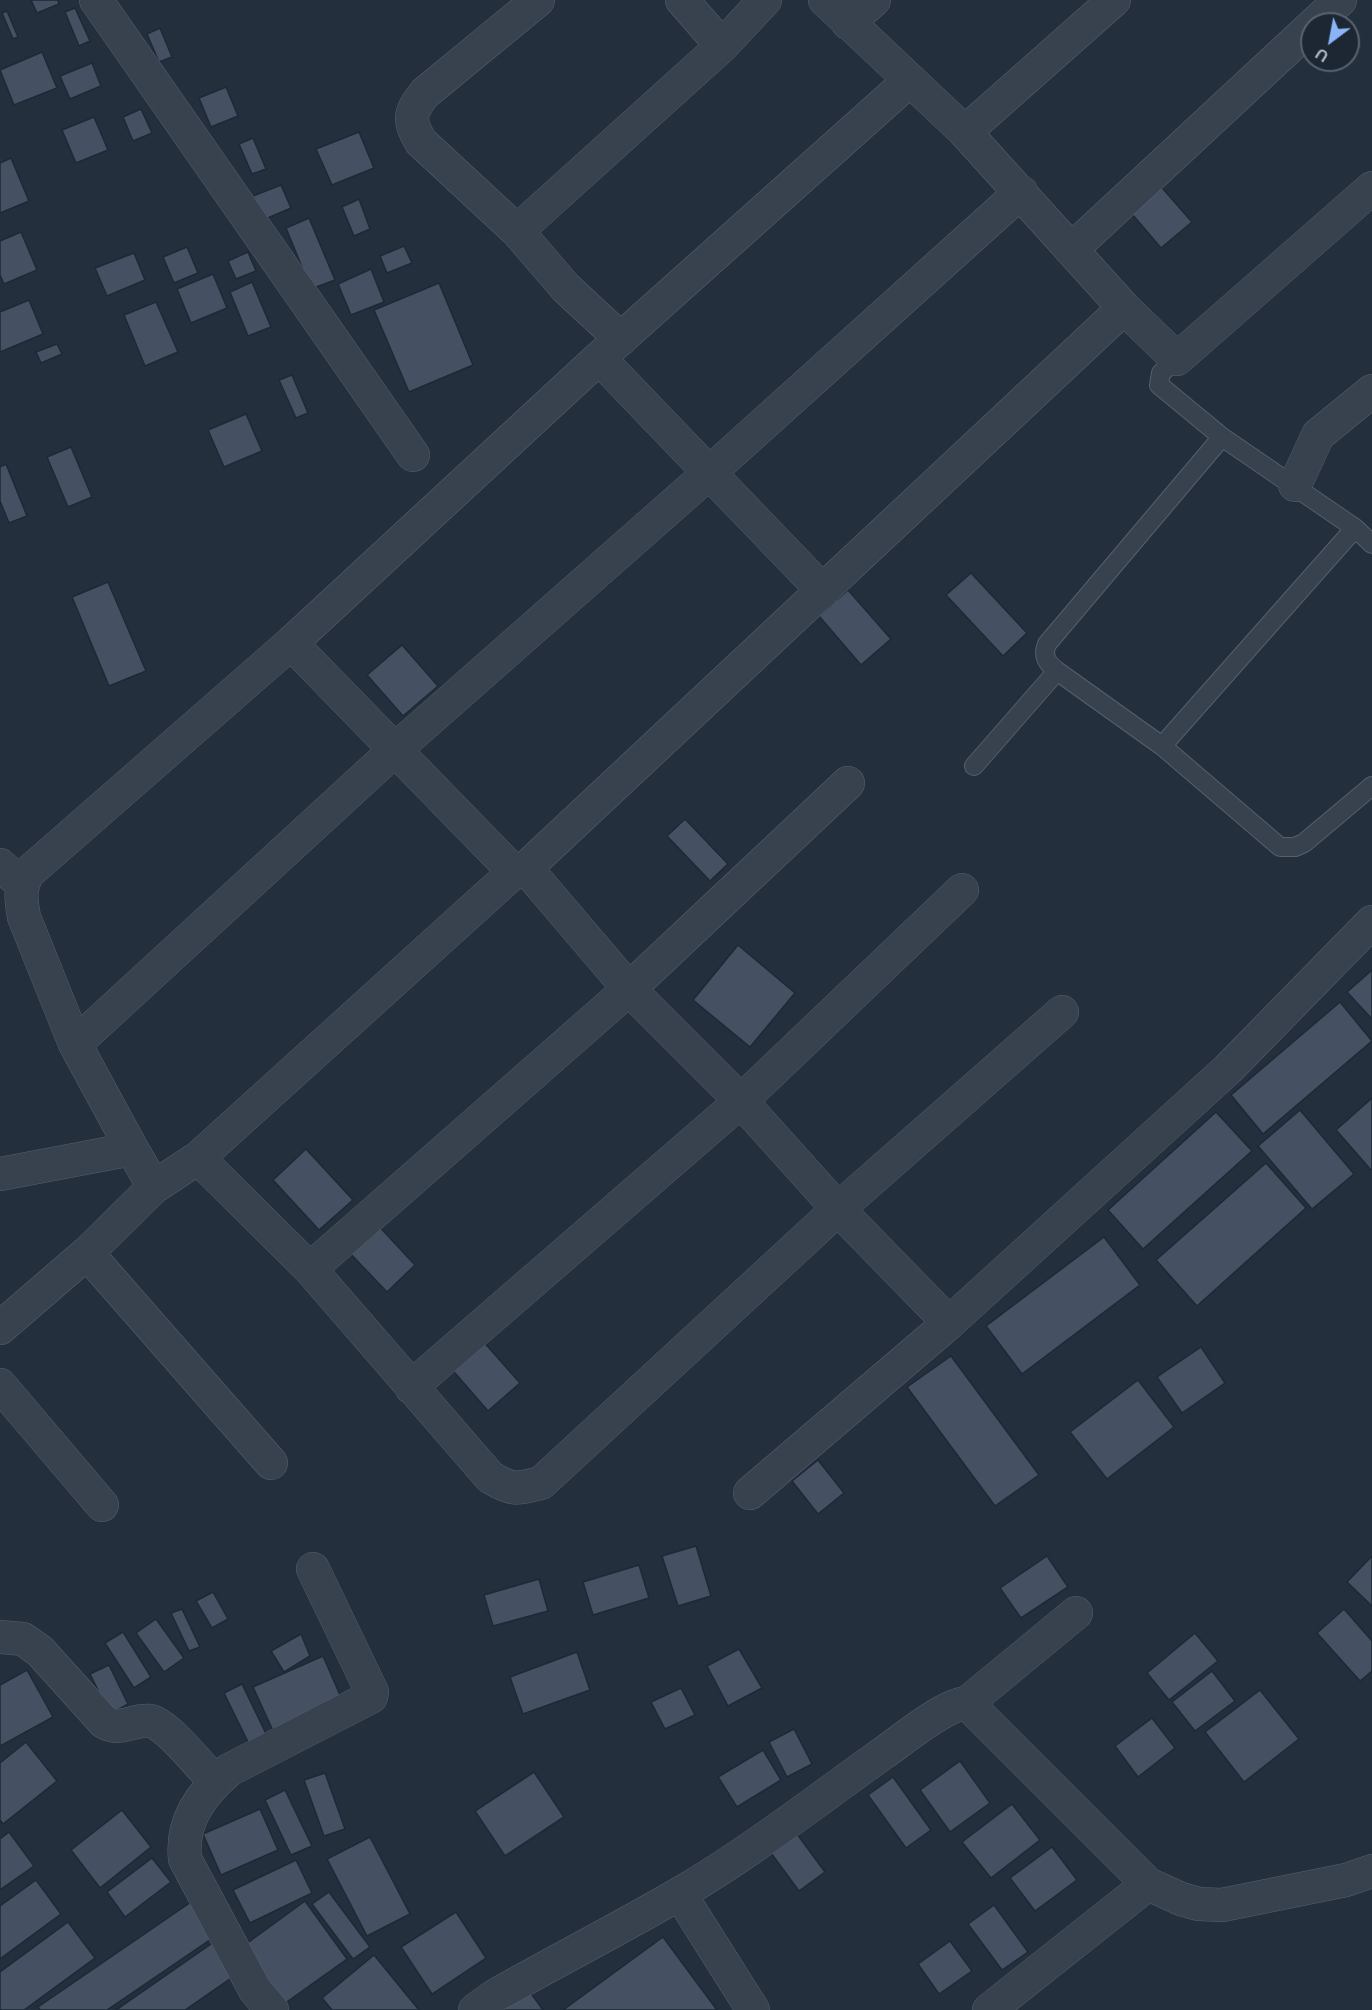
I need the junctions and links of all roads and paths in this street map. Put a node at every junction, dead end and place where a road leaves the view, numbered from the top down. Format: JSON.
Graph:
{"nodes":[{"id":1,"x":96,"y":0,"type":"edge"},
{"id":2,"x":538,"y":0,"type":"edge"},
{"id":3,"x":682,"y":0,"type":"edge"},
{"id":4,"x":765,"y":0,"type":"edge"},
{"id":5,"x":825,"y":0,"type":"edge"},
{"id":6,"x":874,"y":0,"type":"edge"},
{"id":7,"x":1114,"y":0,"type":"edge"},
{"id":8,"x":1340,"y":0,"type":"edge"},
{"id":9,"x":1327,"y":12,"type":"edge"},
{"id":10,"x":848,"y":23,"type":"junction"},
{"id":11,"x":1300,"y":37,"type":"edge"},
{"id":12,"x":722,"y":46,"type":"junction"},
{"id":13,"x":910,"y":80,"type":"junction"},
{"id":14,"x":965,"y":132,"type":"junction"},
{"id":15,"x":1372,"y":188,"type":"edge"},
{"id":16,"x":1021,"y":192,"type":"junction"},
{"id":17,"x":517,"y":231,"type":"junction"},
{"id":18,"x":1071,"y":250,"type":"junction"},
{"id":19,"x":1124,"y":308,"type":"junction"},
{"id":20,"x":610,"y":348,"type":"junction"},
{"id":21,"x":1177,"y":358,"type":"junction"},
{"id":22,"x":1372,"y":391,"type":"edge"},
{"id":23,"x":1222,"y":437,"type":"junction"},
{"id":24,"x":413,"y":455,"type":"dead end"},
{"id":25,"x":709,"y":472,"type":"junction"},
{"id":26,"x":1295,"y":485,"type":"junction"},
{"id":27,"x":1355,"y":528,"type":"junction"},
{"id":28,"x":1372,"y":544,"type":"edge"},
{"id":29,"x":824,"y":591,"type":"junction"},
{"id":30,"x":291,"y":643,"type":"junction"},
{"id":31,"x":1057,"y":671,"type":"junction"},
{"id":32,"x":1162,"y":746,"type":"junction"},
{"id":33,"x":396,"y":749,"type":"junction"},
{"id":34,"x":974,"y":766,"type":"dead end"},
{"id":35,"x":848,"y":783,"type":"dead end"},
{"id":36,"x":1372,"y":786,"type":"edge"},
{"id":37,"x":520,"y":870,"type":"junction"},
{"id":38,"x":11,"y":874,"type":"edge"},
{"id":39,"x":962,"y":890,"type":"dead end"},
{"id":40,"x":1372,"y":922,"type":"edge"},
{"id":41,"x":629,"y":989,"type":"junction"},
{"id":42,"x":1062,"y":1012,"type":"dead end"},
{"id":43,"x":75,"y":1044,"type":"junction"},
{"id":44,"x":741,"y":1101,"type":"junction"},
{"id":45,"x":132,"y":1149,"type":"junction"},
{"id":46,"x":198,"y":1158,"type":"junction"},
{"id":47,"x":0,"y":1174,"type":"edge"},
{"id":48,"x":154,"y":1187,"type":"junction"},
{"id":49,"x":838,"y":1209,"type":"junction"},
{"id":50,"x":87,"y":1253,"type":"junction"},
{"id":51,"x":310,"y":1269,"type":"junction"},
{"id":52,"x":949,"y":1323,"type":"junction"},
{"id":53,"x":0,"y":1328,"type":"edge"},
{"id":54,"x":0,"y":1385,"type":"edge"},
{"id":55,"x":411,"y":1387,"type":"junction"},
{"id":56,"x":271,"y":1463,"type":"dead end"},
{"id":57,"x":750,"y":1493,"type":"dead end"},
{"id":58,"x":102,"y":1505,"type":"dead end"},
{"id":59,"x":313,"y":1569,"type":"dead end"},
{"id":60,"x":1076,"y":1613,"type":"dead end"},
{"id":61,"x":0,"y":1637,"type":"edge"},
{"id":62,"x":967,"y":1703,"type":"junction"},
{"id":63,"x":215,"y":1782,"type":"junction"},
{"id":64,"x":1372,"y":1871,"type":"edge"},
{"id":65,"x":1148,"y":1884,"type":"junction"},
{"id":66,"x":680,"y":1894,"type":"junction"},
{"id":67,"x":272,"y":2010,"type":"edge"},
{"id":68,"x":475,"y":2010,"type":"edge"},
{"id":69,"x":753,"y":2010,"type":"edge"},
{"id":70,"x":989,"y":2010,"type":"edge"}],
"edges":[{"from":1,"to":24,"type":"street"},
{"from":2,"to":17,"type":"street"},
{"from":3,"to":12,"type":"street"},
{"from":4,"to":12,"type":"street"},
{"from":5,"to":10,"type":"street"},
{"from":6,"to":10,"type":"street"},
{"from":7,"to":14,"type":"street"},
{"from":8,"to":9,"type":"street"},
{"from":10,"to":13,"type":"street"},
{"from":11,"to":18,"type":"street"},
{"from":12,"to":17,"type":"street"},
{"from":13,"to":14,"type":"street"},
{"from":13,"to":20,"type":"street"},
{"from":14,"to":16,"type":"street"},
{"from":15,"to":21,"type":"street"},
{"from":16,"to":18,"type":"street"},
{"from":16,"to":25,"type":"street"},
{"from":17,"to":20,"type":"street"},
{"from":18,"to":19,"type":"street"},
{"from":19,"to":21,"type":"street"},
{"from":19,"to":29,"type":"street"},
{"from":20,"to":25,"type":"street"},
{"from":20,"to":30,"type":"street"},
{"from":21,"to":23,"type":"lane"},
{"from":22,"to":26,"type":"street"},
{"from":23,"to":26,"type":"lane"},
{"from":23,"to":31,"type":"lane"},
{"from":25,"to":29,"type":"street"},
{"from":25,"to":33,"type":"street"},
{"from":26,"to":27,"type":"lane"},
{"from":27,"to":28,"type":"lane"},
{"from":27,"to":32,"type":"lane"},
{"from":29,"to":37,"type":"street"},
{"from":30,"to":33,"type":"street"},
{"from":30,"to":38,"type":"street"},
{"from":31,"to":32,"type":"lane"},
{"from":31,"to":34,"type":"lane"},
{"from":32,"to":36,"type":"lane"},
{"from":33,"to":37,"type":"street"},
{"from":33,"to":43,"type":"street"},
{"from":35,"to":41,"type":"street"},
{"from":37,"to":41,"type":"street"},
{"from":37,"to":46,"type":"street"},
{"from":38,"to":43,"type":"street"},
{"from":39,"to":44,"type":"street"},
{"from":40,"to":52,"type":"street"},
{"from":41,"to":44,"type":"street"},
{"from":41,"to":51,"type":"street"},
{"from":42,"to":49,"type":"street"},
{"from":43,"to":45,"type":"street"},
{"from":44,"to":49,"type":"street"},
{"from":44,"to":55,"type":"street"},
{"from":45,"to":47,"type":"street"},
{"from":45,"to":48,"type":"street"},
{"from":46,"to":48,"type":"street"},
{"from":46,"to":51,"type":"street"},
{"from":48,"to":50,"type":"street"},
{"from":49,"to":52,"type":"street"},
{"from":49,"to":55,"type":"street"},
{"from":50,"to":53,"type":"street"},
{"from":50,"to":56,"type":"street"},
{"from":51,"to":55,"type":"street"},
{"from":52,"to":57,"type":"street"},
{"from":54,"to":58,"type":"street"},
{"from":59,"to":63,"type":"street"},
{"from":60,"to":62,"type":"street"},
{"from":61,"to":63,"type":"street"},
{"from":62,"to":65,"type":"street"},
{"from":62,"to":66,"type":"street"},
{"from":63,"to":67,"type":"street"},
{"from":64,"to":65,"type":"street"},
{"from":65,"to":70,"type":"street"},
{"from":66,"to":68,"type":"street"},
{"from":66,"to":69,"type":"street"}]}
